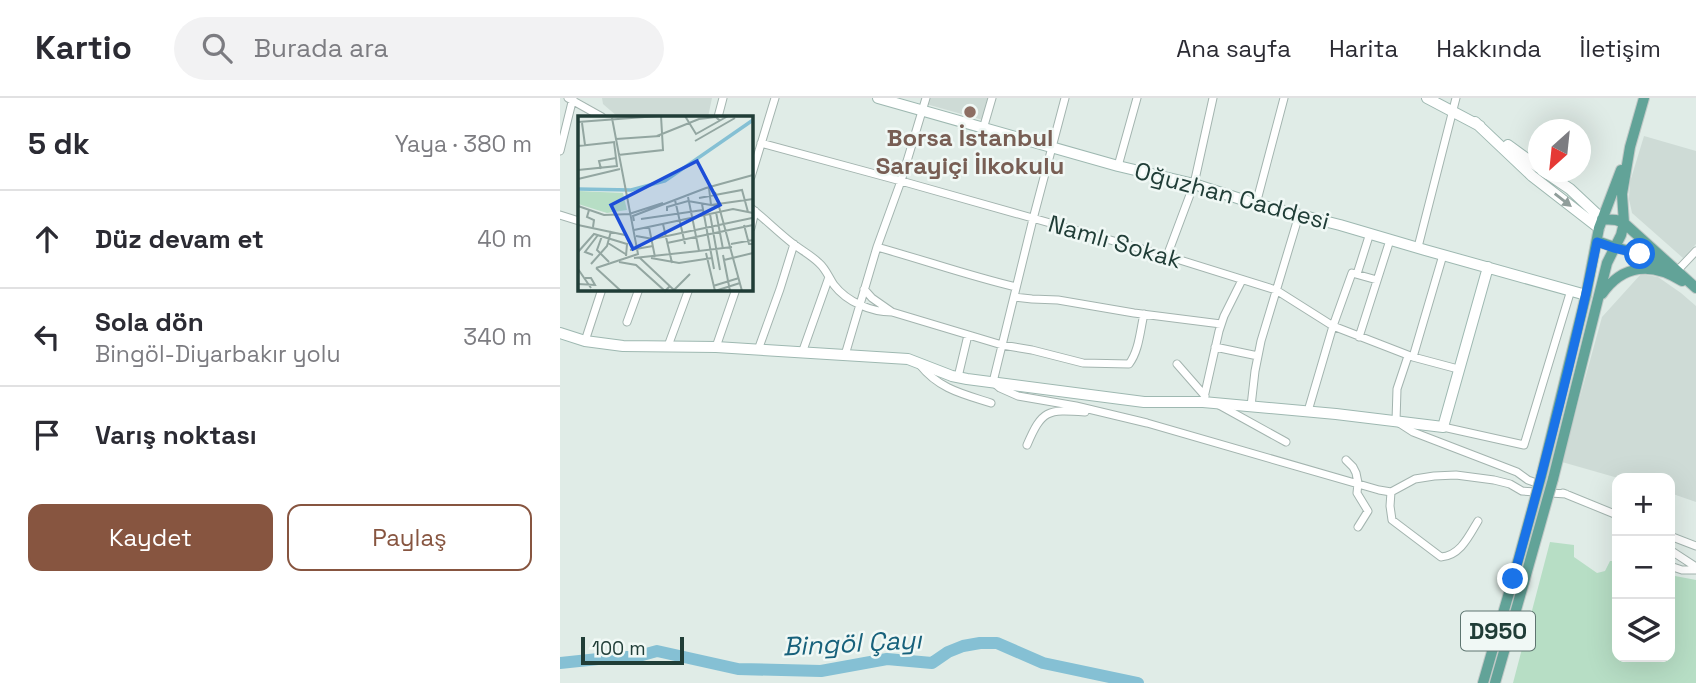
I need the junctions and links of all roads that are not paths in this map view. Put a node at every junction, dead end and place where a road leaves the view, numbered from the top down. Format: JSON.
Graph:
{"nodes":[{"id":1,"x":723,"y":98,"type":"edge"},
{"id":2,"x":775,"y":98,"type":"edge"},
{"id":3,"x":878,"y":98,"type":"edge"},
{"id":4,"x":926,"y":98,"type":"edge"},
{"id":5,"x":992,"y":98,"type":"edge"},
{"id":6,"x":1065,"y":98,"type":"edge"},
{"id":7,"x":1138,"y":98,"type":"edge"},
{"id":8,"x":1213,"y":98,"type":"edge"},
{"id":9,"x":1284,"y":98,"type":"edge"},
{"id":10,"x":1427,"y":98,"type":"edge"},
{"id":11,"x":1456,"y":98,"type":"edge"},
{"id":12,"x":1644,"y":98,"type":"edge"},
{"id":13,"x":571,"y":99,"type":"edge"},
{"id":14,"x":1453,"y":111,"type":"junction"},
{"id":15,"x":923,"y":112,"type":"junction"},
{"id":16,"x":601,"y":116,"type":"edge"},
{"id":17,"x":718,"y":116,"type":"edge"},
{"id":18,"x":1475,"y":122,"type":"junction"},
{"id":19,"x":983,"y":129,"type":"junction"},
{"id":20,"x":761,"y":143,"type":"junction"},
{"id":21,"x":1051,"y":147,"type":"junction"},
{"id":22,"x":1630,"y":147,"type":"junction"},
{"id":23,"x":560,"y":151,"type":"edge"},
{"id":24,"x":1528,"y":160,"type":"edge"},
{"id":25,"x":1118,"y":166,"type":"junction"},
{"id":26,"x":752,"y":174,"type":"edge"},
{"id":27,"x":901,"y":181,"type":"junction"},
{"id":28,"x":1559,"y":182,"type":"edge"},
{"id":29,"x":1194,"y":184,"type":"junction"},
{"id":30,"x":1256,"y":204,"type":"junction"},
{"id":31,"x":753,"y":209,"type":"edge"},
{"id":32,"x":560,"y":215,"type":"edge"},
{"id":33,"x":1299,"y":215,"type":"junction"},
{"id":34,"x":1032,"y":219,"type":"junction"},
{"id":35,"x":578,"y":222,"type":"edge"},
{"id":36,"x":1601,"y":223,"type":"junction"},
{"id":37,"x":1624,"y":223,"type":"junction"},
{"id":38,"x":1370,"y":233,"type":"junction"},
{"id":39,"x":1390,"y":240,"type":"junction"},
{"id":40,"x":1597,"y":242,"type":"junction"},
{"id":41,"x":794,"y":244,"type":"junction"},
{"id":42,"x":877,"y":247,"type":"junction"},
{"id":43,"x":1418,"y":247,"type":"junction"},
{"id":44,"x":1614,"y":248,"type":"junction"},
{"id":45,"x":1696,"y":251,"type":"edge"},
{"id":46,"x":1443,"y":255,"type":"junction"},
{"id":47,"x":1167,"y":257,"type":"junction"},
{"id":48,"x":1488,"y":267,"type":"junction"},
{"id":49,"x":1677,"y":271,"type":"junction"},
{"id":50,"x":1357,"y":274,"type":"junction"},
{"id":51,"x":830,"y":277,"type":"junction"},
{"id":52,"x":1242,"y":280,"type":"junction"},
{"id":53,"x":1377,"y":280,"type":"junction"},
{"id":54,"x":1016,"y":286,"type":"junction"},
{"id":55,"x":864,"y":289,"type":"junction"},
{"id":56,"x":1696,"y":289,"type":"edge"},
{"id":57,"x":601,"y":290,"type":"edge"},
{"id":58,"x":639,"y":290,"type":"edge"},
{"id":59,"x":689,"y":290,"type":"edge"},
{"id":60,"x":736,"y":290,"type":"edge"},
{"id":61,"x":1276,"y":290,"type":"junction"},
{"id":62,"x":1571,"y":290,"type":"junction"},
{"id":63,"x":1586,"y":295,"type":"junction"},
{"id":64,"x":1014,"y":297,"type":"junction"},
{"id":65,"x":1598,"y":299,"type":"junction"},
{"id":66,"x":860,"y":305,"type":"junction"},
{"id":67,"x":892,"y":312,"type":"junction"},
{"id":68,"x":1144,"y":314,"type":"junction"},
{"id":69,"x":627,"y":322,"type":"dead end"},
{"id":70,"x":1221,"y":324,"type":"junction"},
{"id":71,"x":1333,"y":326,"type":"junction"},
{"id":72,"x":560,"y":333,"type":"edge"},
{"id":73,"x":968,"y":335,"type":"junction"},
{"id":74,"x":1359,"y":337,"type":"junction"},
{"id":75,"x":585,"y":341,"type":"junction"},
{"id":76,"x":1002,"y":345,"type":"junction"},
{"id":77,"x":668,"y":346,"type":"junction"},
{"id":78,"x":716,"y":347,"type":"junction"},
{"id":79,"x":1215,"y":348,"type":"junction"},
{"id":80,"x":758,"y":350,"type":"junction"},
{"id":81,"x":802,"y":353,"type":"junction"},
{"id":82,"x":845,"y":355,"type":"junction"},
{"id":83,"x":1258,"y":356,"type":"junction"},
{"id":84,"x":1410,"y":357,"type":"junction"},
{"id":85,"x":917,"y":361,"type":"junction"},
{"id":86,"x":1177,"y":364,"type":"dead end"},
{"id":87,"x":1458,"y":369,"type":"junction"},
{"id":88,"x":958,"y":377,"type":"junction"},
{"id":89,"x":993,"y":382,"type":"junction"},
{"id":90,"x":1204,"y":399,"type":"junction"},
{"id":91,"x":991,"y":403,"type":"dead end"},
{"id":92,"x":1216,"y":403,"type":"junction"},
{"id":93,"x":1251,"y":406,"type":"junction"},
{"id":94,"x":1308,"y":411,"type":"junction"},
{"id":95,"x":1103,"y":414,"type":"junction"},
{"id":96,"x":1396,"y":421,"type":"junction"},
{"id":97,"x":1443,"y":427,"type":"junction"},
{"id":98,"x":1286,"y":442,"type":"dead end"},
{"id":99,"x":1027,"y":445,"type":"dead end"},
{"id":100,"x":1346,"y":460,"type":"dead end"},
{"id":101,"x":1358,"y":483,"type":"junction"},
{"id":102,"x":1391,"y":492,"type":"junction"},
{"id":103,"x":1566,"y":494,"type":"junction"},
{"id":104,"x":1612,"y":513,"type":"edge"},
{"id":105,"x":1478,"y":521,"type":"dead end"},
{"id":106,"x":1358,"y":527,"type":"dead end"},
{"id":107,"x":1675,"y":538,"type":"edge"},
{"id":108,"x":1696,"y":546,"type":"edge"},
{"id":109,"x":1675,"y":554,"type":"edge"},
{"id":110,"x":1675,"y":568,"type":"edge"},
{"id":111,"x":1696,"y":569,"type":"edge"},
{"id":112,"x":1483,"y":683,"type":"edge"},
{"id":113,"x":1495,"y":683,"type":"edge"}],
"edges":[{"from":1,"to":17,"type":"street"},
{"from":2,"to":20,"type":"street"},
{"from":3,"to":15,"type":"street","name":"Oğuzhan Caddesi"},
{"from":4,"to":15,"type":"street"},
{"from":5,"to":19,"type":"street"},
{"from":6,"to":21,"type":"street"},
{"from":7,"to":25,"type":"street"},
{"from":8,"to":29,"type":"street"},
{"from":9,"to":30,"type":"street"},
{"from":10,"to":14,"type":"street"},
{"from":11,"to":14,"type":"street"},
{"from":12,"to":22,"type":"main road","number":"D950"},
{"from":13,"to":16,"type":"street"},
{"from":13,"to":23,"type":"street"},
{"from":14,"to":18,"type":"street"},
{"from":14,"to":43,"type":"street"},
{"from":15,"to":19,"type":"street","name":"Oğuzhan Caddesi"},
{"from":15,"to":27,"type":"street"},
{"from":18,"to":24,"type":"street"},
{"from":18,"to":36,"type":"street","one_way":true},
{"from":19,"to":21,"type":"street","name":"Oğuzhan Caddesi"},
{"from":20,"to":26,"type":"street"},
{"from":20,"to":27,"type":"street","name":"Namlı Sokak"},
{"from":21,"to":25,"type":"street","name":"Oğuzhan Caddesi"},
{"from":21,"to":34,"type":"street"},
{"from":22,"to":36,"type":"main road","number":"D950"},
{"from":22,"to":37,"type":"main road","number":"D950"},
{"from":25,"to":29,"type":"street","name":"Oğuzhan Caddesi"},
{"from":27,"to":34,"type":"street","name":"Namlı Sokak"},
{"from":27,"to":42,"type":"street"},
{"from":28,"to":36,"type":"street"},
{"from":29,"to":30,"type":"street","name":"Oğuzhan Caddesi"},
{"from":29,"to":47,"type":"street"},
{"from":30,"to":33,"type":"street","name":"Oğuzhan Caddesi"},
{"from":31,"to":41,"type":"street"},
{"from":32,"to":35,"type":"street"},
{"from":33,"to":38,"type":"street","name":"Oğuzhan Caddesi"},
{"from":33,"to":61,"type":"street"},
{"from":34,"to":47,"type":"street","name":"Namlı Sokak"},
{"from":34,"to":54,"type":"street"},
{"from":36,"to":37,"type":"main road"},
{"from":36,"to":40,"type":"main road","number":"D950"},
{"from":37,"to":44,"type":"main road","number":"D950"},
{"from":37,"to":49,"type":"main road"},
{"from":38,"to":39,"type":"street","name":"Oğuzhan Caddesi"},
{"from":38,"to":50,"type":"street"},
{"from":39,"to":43,"type":"street","name":"Oğuzhan Caddesi"},
{"from":39,"to":53,"type":"street"},
{"from":40,"to":44,"type":"main road"},
{"from":40,"to":63,"type":"main road","number":"D950"},
{"from":41,"to":51,"type":"street"},
{"from":41,"to":80,"type":"street"},
{"from":42,"to":54,"type":"street"},
{"from":42,"to":55,"type":"street"},
{"from":43,"to":46,"type":"street","name":"Oğuzhan Caddesi"},
{"from":44,"to":56,"type":"main road"},
{"from":44,"to":65,"type":"main road","number":"D950"},
{"from":45,"to":49,"type":"street"},
{"from":46,"to":48,"type":"street","name":"Oğuzhan Caddesi"},
{"from":46,"to":84,"type":"street"},
{"from":47,"to":52,"type":"street","name":"Namlı Sokak"},
{"from":48,"to":62,"type":"street","name":"Oğuzhan Caddesi"},
{"from":48,"to":87,"type":"street"},
{"from":49,"to":56,"type":"main road"},
{"from":50,"to":53,"type":"street"},
{"from":50,"to":71,"type":"street"},
{"from":51,"to":66,"type":"street"},
{"from":51,"to":81,"type":"street"},
{"from":52,"to":61,"type":"street","name":"Namlı Sokak"},
{"from":52,"to":70,"type":"street"},
{"from":53,"to":74,"type":"street"},
{"from":54,"to":64,"type":"street"},
{"from":55,"to":66,"type":"street"},
{"from":55,"to":67,"type":"street"},
{"from":56,"to":65,"type":"main road"},
{"from":57,"to":75,"type":"street"},
{"from":58,"to":69,"type":"street"},
{"from":59,"to":77,"type":"street"},
{"from":60,"to":78,"type":"street"},
{"from":61,"to":71,"type":"street","name":"Namlı Sokak"},
{"from":61,"to":83,"type":"street"},
{"from":62,"to":63,"type":"street","name":"Oğuzhan Caddesi"},
{"from":62,"to":97,"type":"street"},
{"from":63,"to":112,"type":"main road","number":"D950","bridge":true},
{"from":64,"to":68,"type":"street"},
{"from":64,"to":76,"type":"street"},
{"from":65,"to":113,"type":"main road","number":"D950","bridge":true},
{"from":66,"to":67,"type":"street"},
{"from":66,"to":82,"type":"street"},
{"from":67,"to":73,"type":"street"},
{"from":68,"to":70,"type":"street"},
{"from":68,"to":76,"type":"street"},
{"from":70,"to":79,"type":"street"},
{"from":71,"to":74,"type":"street","name":"Namlı Sokak"},
{"from":71,"to":94,"type":"street"},
{"from":72,"to":75,"type":"street"},
{"from":73,"to":76,"type":"street"},
{"from":73,"to":88,"type":"street"},
{"from":74,"to":84,"type":"street","name":"Namlı Sokak"},
{"from":75,"to":77,"type":"street"},
{"from":76,"to":89,"type":"street"},
{"from":77,"to":78,"type":"street"},
{"from":78,"to":80,"type":"street"},
{"from":79,"to":83,"type":"street"},
{"from":79,"to":90,"type":"street"},
{"from":80,"to":81,"type":"street"},
{"from":81,"to":82,"type":"street"},
{"from":82,"to":85,"type":"street"},
{"from":83,"to":93,"type":"street"},
{"from":84,"to":87,"type":"street","name":"Namlı Sokak"},
{"from":84,"to":96,"type":"street"},
{"from":85,"to":88,"type":"street"},
{"from":85,"to":91,"type":"street"},
{"from":86,"to":90,"type":"street"},
{"from":87,"to":97,"type":"street"},
{"from":88,"to":89,"type":"street"},
{"from":89,"to":90,"type":"street"},
{"from":89,"to":95,"type":"street"},
{"from":90,"to":92,"type":"street"},
{"from":92,"to":93,"type":"street"},
{"from":92,"to":98,"type":"street"},
{"from":93,"to":94,"type":"street"},
{"from":94,"to":96,"type":"street"},
{"from":95,"to":99,"type":"street"},
{"from":95,"to":101,"type":"street"},
{"from":96,"to":97,"type":"street"},
{"from":96,"to":103,"type":"street"},
{"from":100,"to":101,"type":"street"},
{"from":101,"to":102,"type":"street"},
{"from":101,"to":106,"type":"street"},
{"from":102,"to":103,"type":"street"},
{"from":102,"to":105,"type":"street"},
{"from":103,"to":104,"type":"street"},
{"from":107,"to":108,"type":"street"},
{"from":109,"to":111,"type":"street"},
{"from":110,"to":111,"type":"street"}]}
